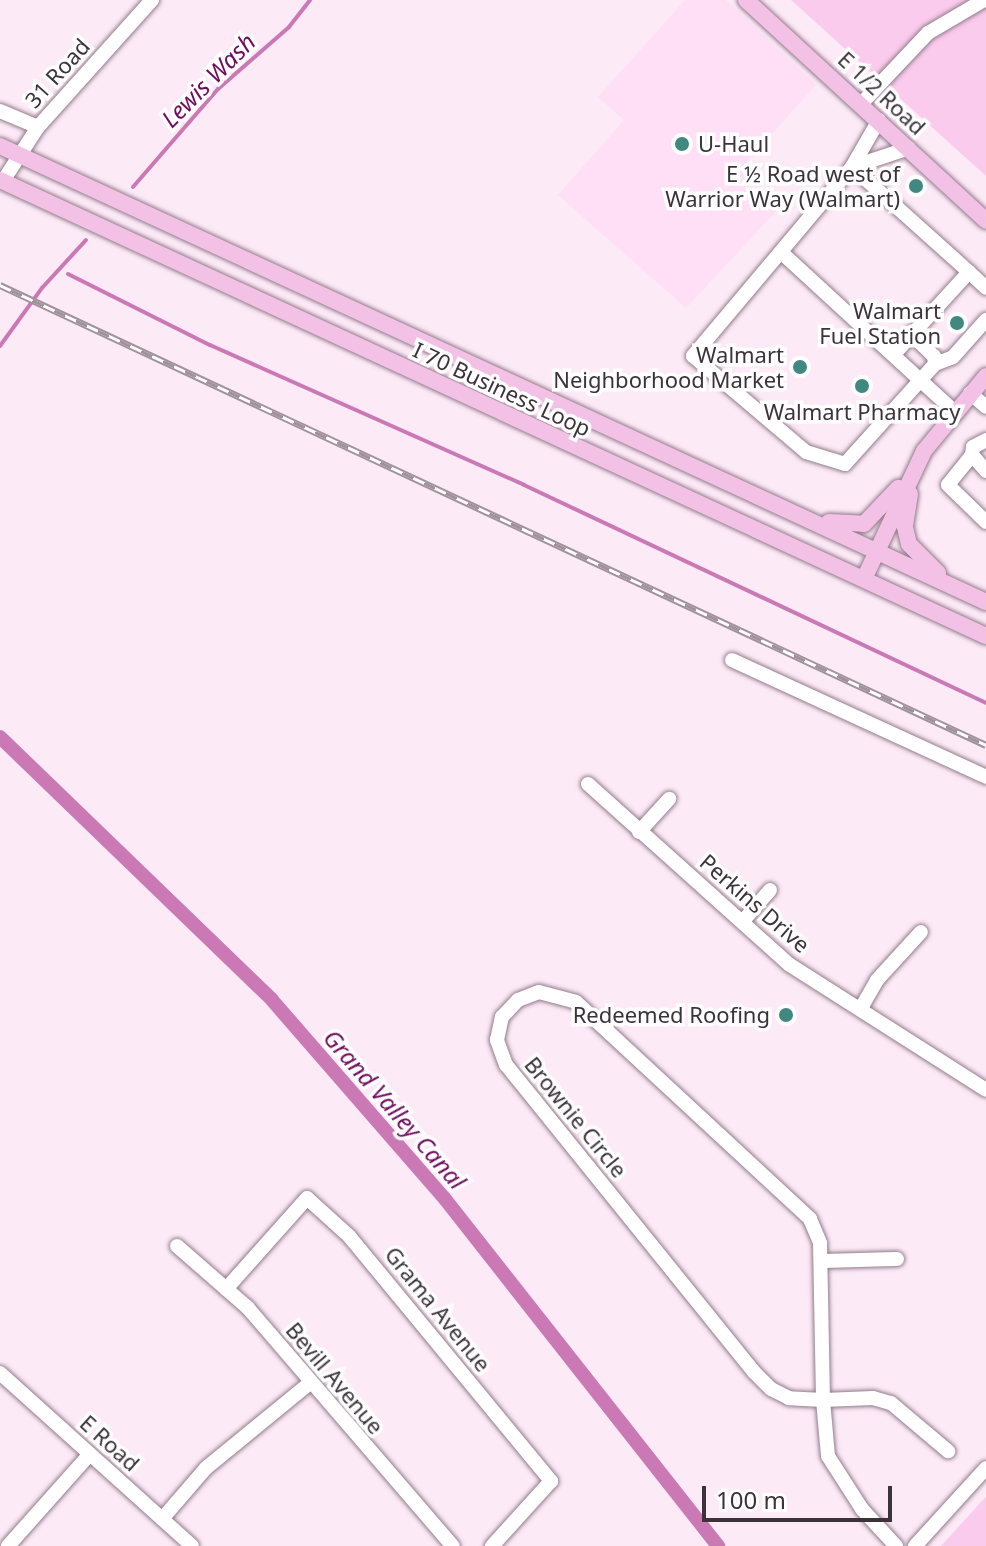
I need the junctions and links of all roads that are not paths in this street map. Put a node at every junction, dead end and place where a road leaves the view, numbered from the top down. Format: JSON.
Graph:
{"nodes":[{"id":1,"x":152,"y":0,"type":"edge"},
{"id":2,"x":746,"y":0,"type":"edge"},
{"id":3,"x":984,"y":0,"type":"edge"},
{"id":4,"x":861,"y":104,"type":"junction"},
{"id":5,"x":0,"y":111,"type":"edge"},
{"id":6,"x":879,"y":120,"type":"junction"},
{"id":7,"x":38,"y":127,"type":"junction"},
{"id":8,"x":0,"y":146,"type":"edge"},
{"id":9,"x":909,"y":148,"type":"junction"},
{"id":10,"x":20,"y":155,"type":"junction"},
{"id":11,"x":852,"y":167,"type":"junction"},
{"id":12,"x":2,"y":180,"type":"edge"},
{"id":13,"x":986,"y":221,"type":"edge"},
{"id":14,"x":782,"y":253,"type":"junction"},
{"id":15,"x":969,"y":272,"type":"junction"},
{"id":16,"x":986,"y":288,"type":"edge"},
{"id":17,"x":986,"y":320,"type":"edge"},
{"id":18,"x":911,"y":334,"type":"junction"},
{"id":19,"x":895,"y":353,"type":"junction"},
{"id":20,"x":935,"y":364,"type":"junction"},
{"id":21,"x":986,"y":376,"type":"edge"},
{"id":22,"x":921,"y":379,"type":"junction"},
{"id":23,"x":970,"y":393,"type":"junction"},
{"id":24,"x":986,"y":407,"type":"edge"},
{"id":25,"x":954,"y":411,"type":"junction"},
{"id":26,"x":986,"y":440,"type":"edge"},
{"id":27,"x":972,"y":455,"type":"junction"},
{"id":28,"x":916,"y":465,"type":"junction"},
{"id":29,"x":986,"y":471,"type":"edge"},
{"id":30,"x":755,"y":495,"type":"junction"},
{"id":31,"x":986,"y":522,"type":"edge"},
{"id":32,"x":877,"y":551,"type":"junction"},
{"id":33,"x":864,"y":579,"type":"junction"},
{"id":34,"x":986,"y":601,"type":"edge"},
{"id":35,"x":986,"y":636,"type":"edge"},
{"id":36,"x":732,"y":660,"type":"dead end"},
{"id":37,"x":986,"y":777,"type":"edge"},
{"id":38,"x":588,"y":784,"type":"dead end"},
{"id":39,"x":669,"y":799,"type":"dead end"},
{"id":40,"x":639,"y":832,"type":"junction"},
{"id":41,"x":770,"y":890,"type":"dead end"},
{"id":42,"x":743,"y":921,"type":"junction"},
{"id":43,"x":921,"y":932,"type":"dead end"},
{"id":44,"x":861,"y":1008,"type":"junction"},
{"id":45,"x":986,"y":1090,"type":"edge"},
{"id":46,"x":177,"y":1246,"type":"dead end"},
{"id":47,"x":897,"y":1259,"type":"dead end"},
{"id":48,"x":821,"y":1261,"type":"junction"},
{"id":49,"x":226,"y":1289,"type":"junction"},
{"id":50,"x":0,"y":1373,"type":"edge"},
{"id":51,"x":310,"y":1383,"type":"junction"},
{"id":52,"x":823,"y":1400,"type":"junction"},
{"id":53,"x":948,"y":1451,"type":"dead end"},
{"id":54,"x":90,"y":1454,"type":"junction"},
{"id":55,"x":986,"y":1468,"type":"edge"},
{"id":56,"x":162,"y":1519,"type":"junction"},
{"id":57,"x":8,"y":1546,"type":"edge"},
{"id":58,"x":192,"y":1546,"type":"edge"},
{"id":59,"x":453,"y":1546,"type":"edge"},
{"id":60,"x":492,"y":1546,"type":"edge"},
{"id":61,"x":896,"y":1546,"type":"edge"},
{"id":62,"x":915,"y":1546,"type":"edge"}],
"edges":[{"from":1,"to":7,"type":"street","name":"31 Road"},
{"from":2,"to":4,"type":"main road","name":"E 1/2 Road"},
{"from":3,"to":4,"type":"street"},
{"from":4,"to":6,"type":"main road","name":"E 1/2 Road"},
{"from":5,"to":7,"type":"street"},
{"from":6,"to":9,"type":"main road","name":"E 1/2 Road"},
{"from":6,"to":11,"type":"street"},
{"from":7,"to":10,"type":"street","name":"31 Road"},
{"from":8,"to":10,"type":"main road","name":"I 70 Business Loop"},
{"from":9,"to":11,"type":"street"},
{"from":9,"to":13,"type":"main road","name":"E 1/2 Road"},
{"from":10,"to":12,"type":"street","name":"31 Road"},
{"from":10,"to":30,"type":"main road","name":"I 70 Business Loop"},
{"from":11,"to":14,"type":"street"},
{"from":11,"to":15,"type":"street"},
{"from":12,"to":33,"type":"main road","name":"I 70 Business Loop"},
{"from":14,"to":19,"type":"street"},
{"from":14,"to":22,"type":"street"},
{"from":15,"to":16,"type":"street"},
{"from":15,"to":18,"type":"street"},
{"from":17,"to":20,"type":"street"},
{"from":18,"to":19,"type":"street"},
{"from":18,"to":20,"type":"street"},
{"from":19,"to":22,"type":"street"},
{"from":20,"to":22,"type":"street"},
{"from":21,"to":23,"type":"main road"},
{"from":22,"to":25,"type":"street"},
{"from":23,"to":24,"type":"street"},
{"from":23,"to":25,"type":"main road"},
{"from":25,"to":28,"type":"main road"},
{"from":26,"to":27,"type":"street"},
{"from":27,"to":29,"type":"street"},
{"from":27,"to":31,"type":"street"},
{"from":28,"to":30,"type":"main road"},
{"from":28,"to":32,"type":"main road"},
{"from":28,"to":34,"type":"main road"},
{"from":30,"to":32,"type":"main road","name":"I 70 Business Loop"},
{"from":32,"to":33,"type":"main road"},
{"from":32,"to":34,"type":"main road","name":"I 70 Business Loop"},
{"from":33,"to":35,"type":"main road","name":"I 70 Business Loop"},
{"from":36,"to":37,"type":"street"},
{"from":38,"to":40,"type":"street","name":"Perkins Drive"},
{"from":39,"to":40,"type":"street"},
{"from":40,"to":42,"type":"street","name":"Perkins Drive"},
{"from":41,"to":42,"type":"street"},
{"from":42,"to":44,"type":"street","name":"Perkins Drive"},
{"from":43,"to":44,"type":"street"},
{"from":44,"to":45,"type":"street","name":"Perkins Drive"},
{"from":46,"to":49,"type":"street","name":"Bevill Avenue"},
{"from":47,"to":48,"type":"street"},
{"from":48,"to":52,"type":"street","name":"Brownie Circle"},
{"from":48,"to":52,"type":"street","name":"Brownie Circle"},
{"from":49,"to":51,"type":"street","name":"Bevill Avenue"},
{"from":49,"to":60,"type":"street","name":"Grama Avenue"},
{"from":50,"to":54,"type":"street","name":"E Road"},
{"from":51,"to":56,"type":"street"},
{"from":51,"to":59,"type":"street","name":"Bevill Avenue"},
{"from":52,"to":53,"type":"street"},
{"from":52,"to":61,"type":"street","name":"Brownie Circle"},
{"from":54,"to":56,"type":"street","name":"E Road"},
{"from":54,"to":57,"type":"street"},
{"from":55,"to":62,"type":"street"},
{"from":56,"to":58,"type":"street","name":"E Road"}]}
